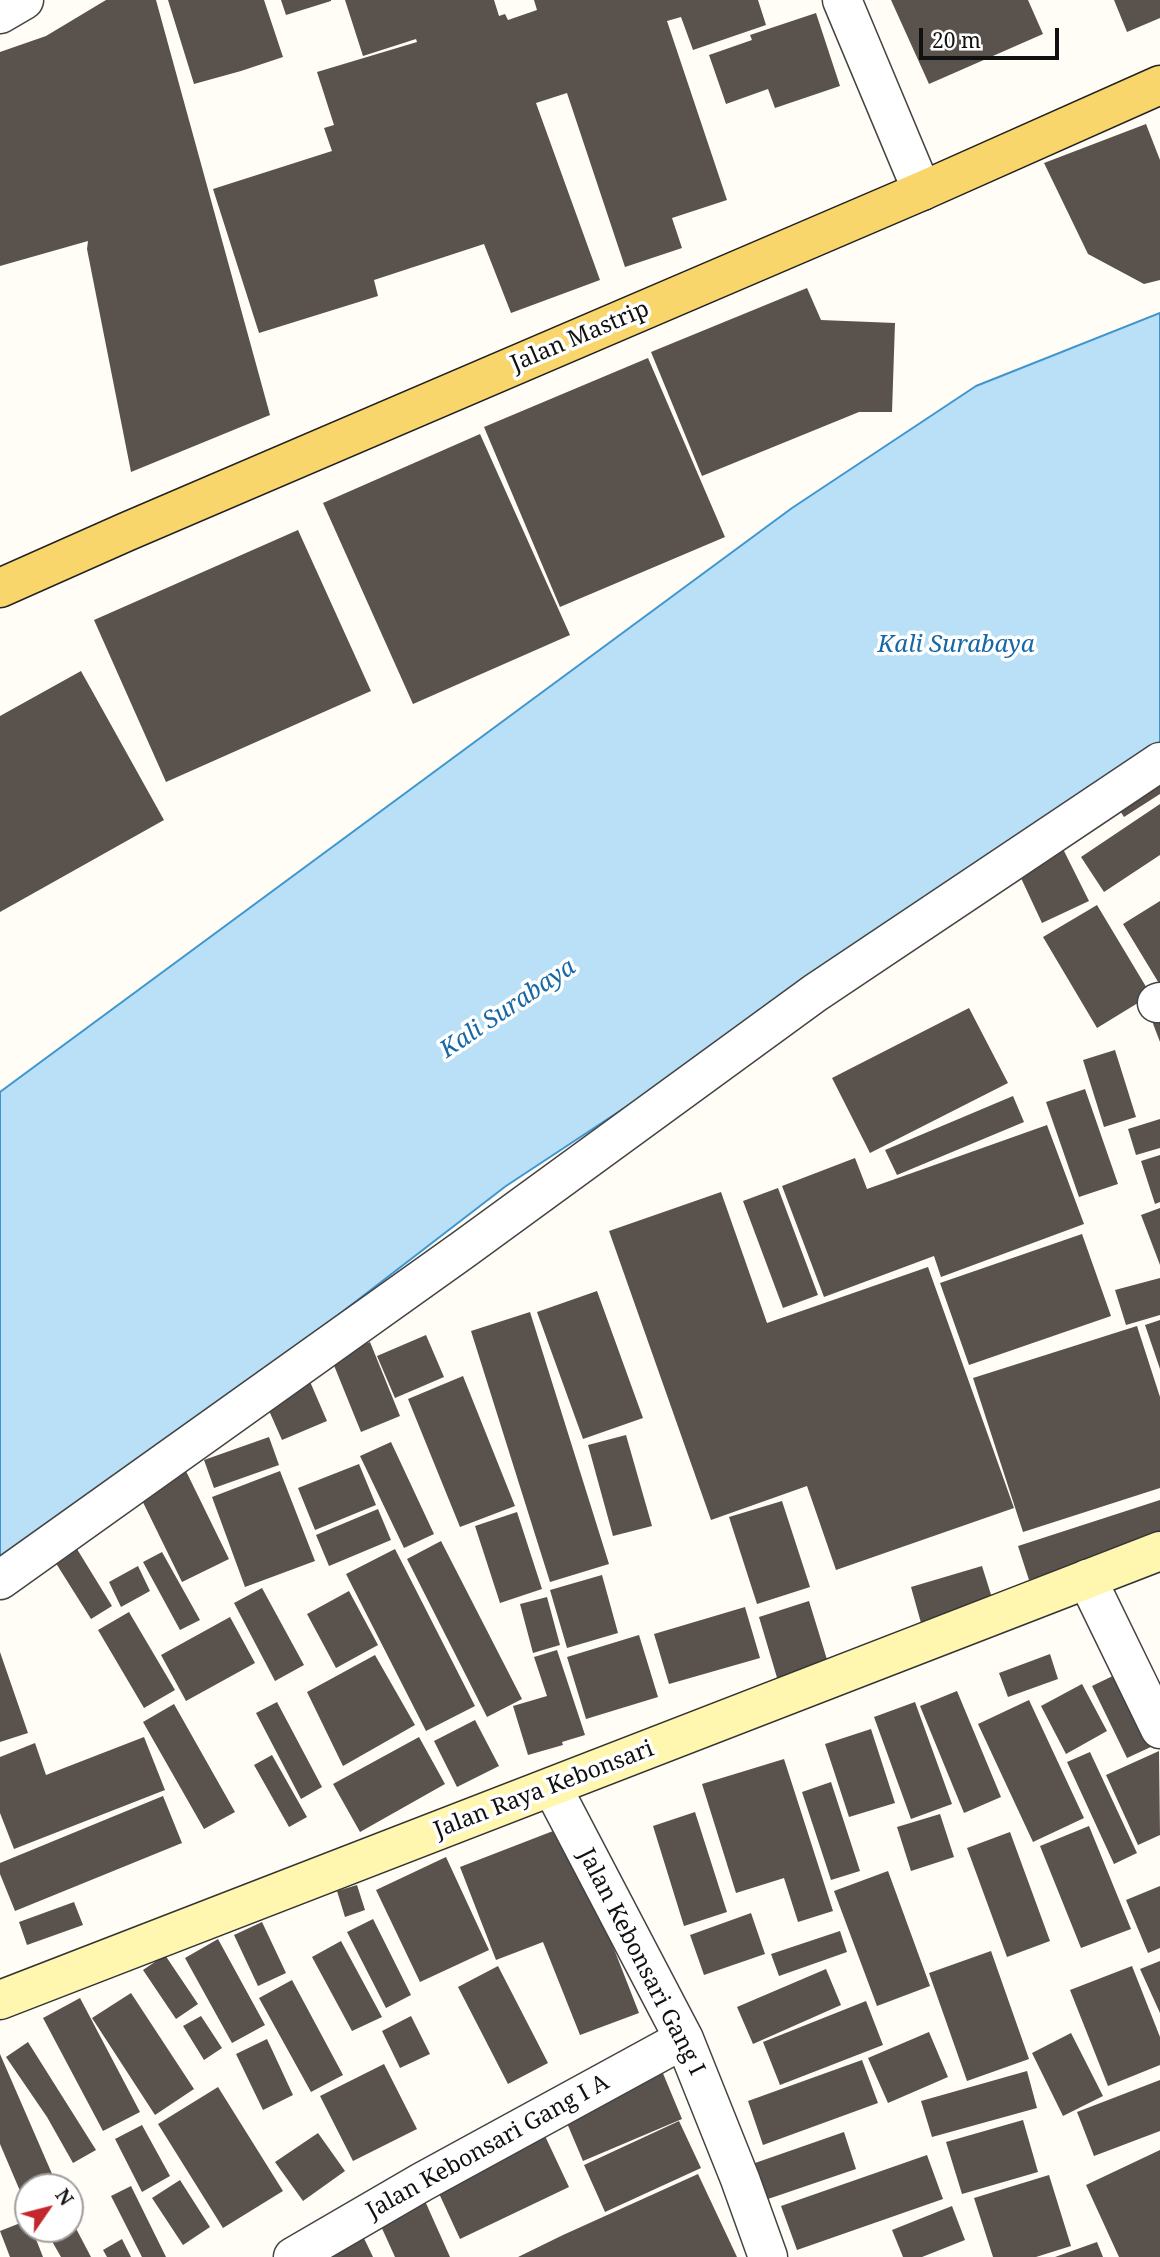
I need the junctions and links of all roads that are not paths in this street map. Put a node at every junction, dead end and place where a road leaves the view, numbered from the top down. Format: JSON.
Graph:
{"nodes":[{"id":1,"x":24,"y":0,"type":"edge"},
{"id":2,"x":842,"y":0,"type":"edge"},
{"id":3,"x":0,"y":14,"type":"edge"},
{"id":4,"x":1160,"y":85,"type":"edge"},
{"id":5,"x":922,"y":191,"type":"junction"},
{"id":6,"x":0,"y":588,"type":"edge"},
{"id":7,"x":1160,"y":762,"type":"edge"},
{"id":8,"x":1160,"y":1551,"type":"edge"},
{"id":9,"x":1087,"y":1579,"type":"junction"},
{"id":10,"x":0,"y":1580,"type":"edge"},
{"id":11,"x":1160,"y":1729,"type":"edge"},
{"id":12,"x":552,"y":1787,"type":"junction"},
{"id":13,"x":0,"y":2000,"type":"edge"},
{"id":14,"x":684,"y":2039,"type":"junction"},
{"id":15,"x":293,"y":2257,"type":"edge"},
{"id":16,"x":768,"y":2257,"type":"edge"}],
"edges":[{"from":1,"to":3,"type":"street"},
{"from":2,"to":5,"type":"street"},
{"from":4,"to":5,"type":"main road","name":"Jalan Mastrip"},
{"from":5,"to":6,"type":"main road","name":"Jalan Mastrip"},
{"from":7,"to":10,"type":"street"},
{"from":8,"to":9,"type":"main road","name":"Jalan Raya Kebonsari"},
{"from":9,"to":11,"type":"street"},
{"from":9,"to":12,"type":"main road","name":"Jalan Raya Kebonsari"},
{"from":12,"to":13,"type":"main road","name":"Jalan Raya Kebonsari"},
{"from":12,"to":14,"type":"street","name":"Jalan Kebonsari Gang I"},
{"from":14,"to":15,"type":"street","name":"Jalan Kebonsari Gang I A"},
{"from":14,"to":16,"type":"street","name":"Jalan Kebonsari Gang I"}]}
